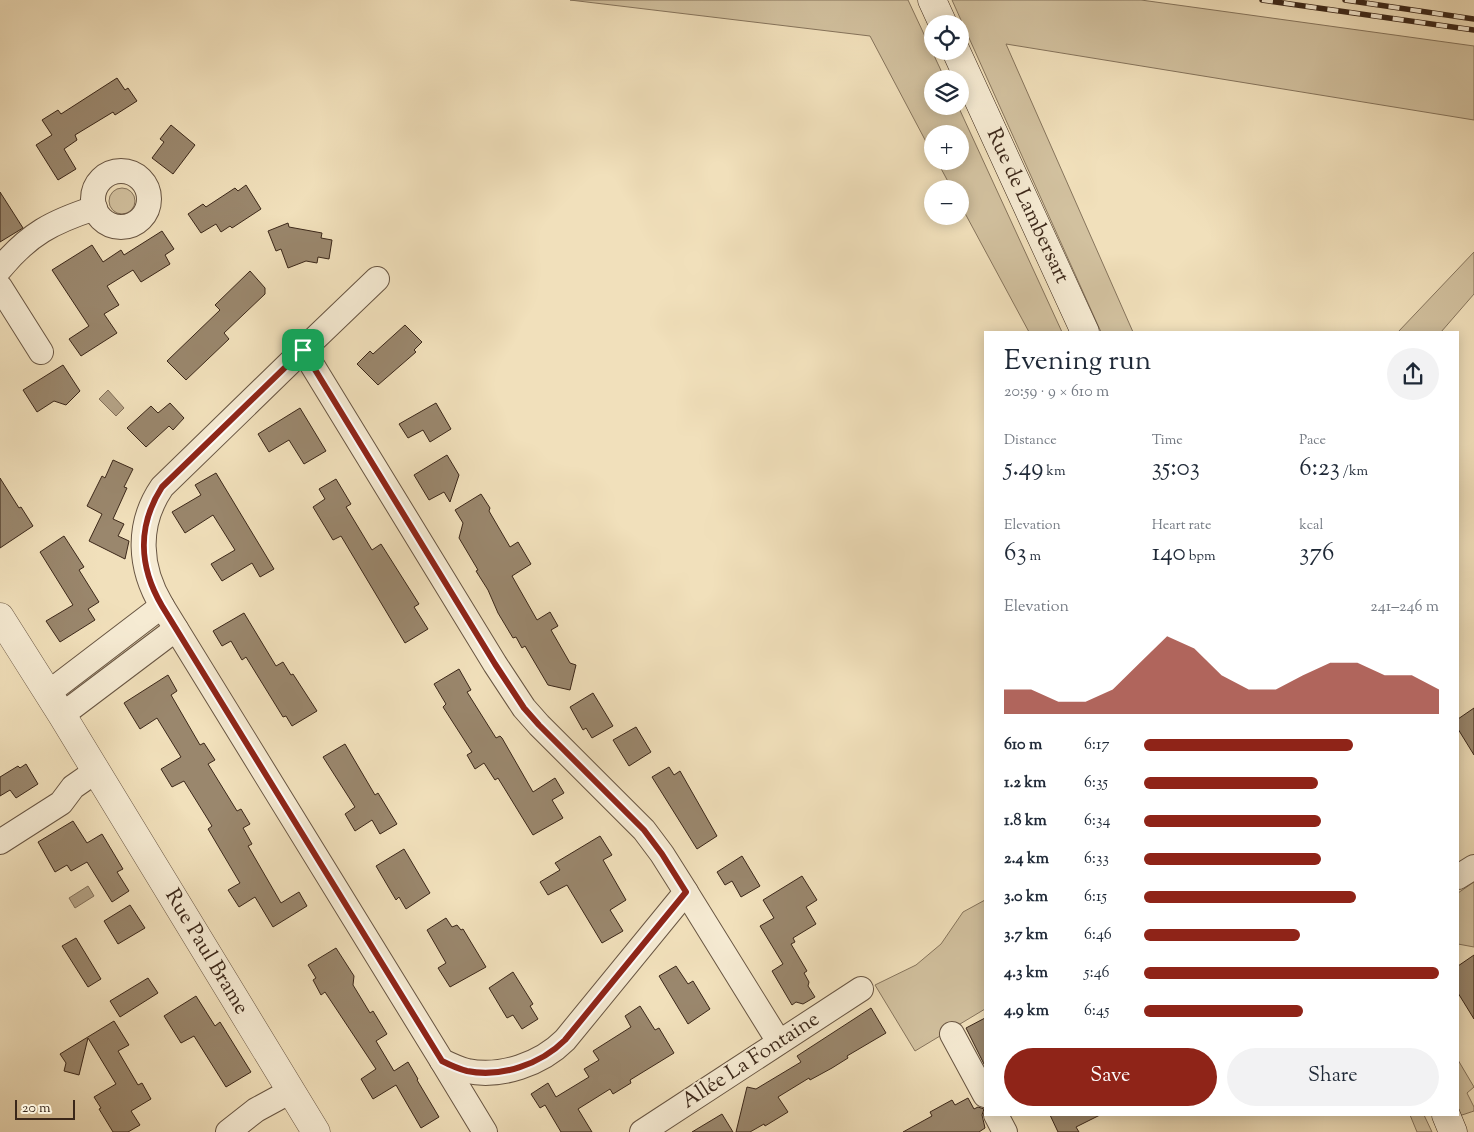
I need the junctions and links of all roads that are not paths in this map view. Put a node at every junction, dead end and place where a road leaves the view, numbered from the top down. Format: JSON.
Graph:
{"nodes":[{"id":1,"x":960,"y":60,"type":"edge"},
{"id":2,"x":95,"y":208,"type":"dead end"},
{"id":3,"x":0,"y":269,"type":"edge"},
{"id":4,"x":377,"y":279,"type":"dead end"},
{"id":5,"x":0,"y":287,"type":"edge"},
{"id":6,"x":1085,"y":331,"type":"edge"},
{"id":7,"x":303,"y":350,"type":"junction"},
{"id":8,"x":41,"y":352,"type":"dead end"},
{"id":9,"x":162,"y":606,"type":"junction"},
{"id":10,"x":0,"y":617,"type":"edge"},
{"id":11,"x":176,"y":629,"type":"junction"},
{"id":12,"x":55,"y":704,"type":"junction"},
{"id":13,"x":96,"y":771,"type":"junction"},
{"id":14,"x":0,"y":842,"type":"edge"},
{"id":15,"x":1474,"y":867,"type":"edge"},
{"id":16,"x":1459,"y":876,"type":"edge"},
{"id":17,"x":686,"y":892,"type":"junction"},
{"id":18,"x":861,"y":989,"type":"dead end"},
{"id":19,"x":952,"y":1034,"type":"dead end"},
{"id":20,"x":779,"y":1042,"type":"junction"},
{"id":21,"x":442,"y":1061,"type":"junction"},
{"id":22,"x":291,"y":1090,"type":"junction"},
{"id":23,"x":984,"y":1093,"type":"edge"},
{"id":24,"x":997,"y":1116,"type":"edge"},
{"id":25,"x":1446,"y":1116,"type":"edge"},
{"id":26,"x":228,"y":1132,"type":"edge"},
{"id":27,"x":316,"y":1132,"type":"edge"},
{"id":28,"x":485,"y":1132,"type":"edge"},
{"id":29,"x":642,"y":1132,"type":"edge"},
{"id":30,"x":1005,"y":1132,"type":"edge"},
{"id":31,"x":1454,"y":1132,"type":"edge"}],
"edges":[{"from":1,"to":6,"type":"street","name":"Rue de Lambersart"},
{"from":2,"to":3,"type":"street"},
{"from":4,"to":7,"type":"street"},
{"from":5,"to":8,"type":"street"},
{"from":7,"to":9,"type":"street"},
{"from":7,"to":17,"type":"street"},
{"from":9,"to":11,"type":"street"},
{"from":9,"to":12,"type":"street"},
{"from":10,"to":12,"type":"street","name":"Rue Paul Brame"},
{"from":11,"to":12,"type":"street"},
{"from":11,"to":21,"type":"street"},
{"from":12,"to":13,"type":"street","name":"Rue Paul Brame"},
{"from":13,"to":14,"type":"street"},
{"from":13,"to":22,"type":"street","name":"Rue Paul Brame"},
{"from":15,"to":16,"type":"street"},
{"from":17,"to":20,"type":"street"},
{"from":17,"to":21,"type":"street"},
{"from":18,"to":20,"type":"street","name":"Allée La Fontaine"},
{"from":19,"to":23,"type":"street"},
{"from":20,"to":29,"type":"street","name":"Allée La Fontaine"},
{"from":21,"to":28,"type":"street"},
{"from":22,"to":26,"type":"street"},
{"from":22,"to":27,"type":"street","name":"Rue Paul Brame"},
{"from":24,"to":30,"type":"street"},
{"from":25,"to":31,"type":"street"}]}
